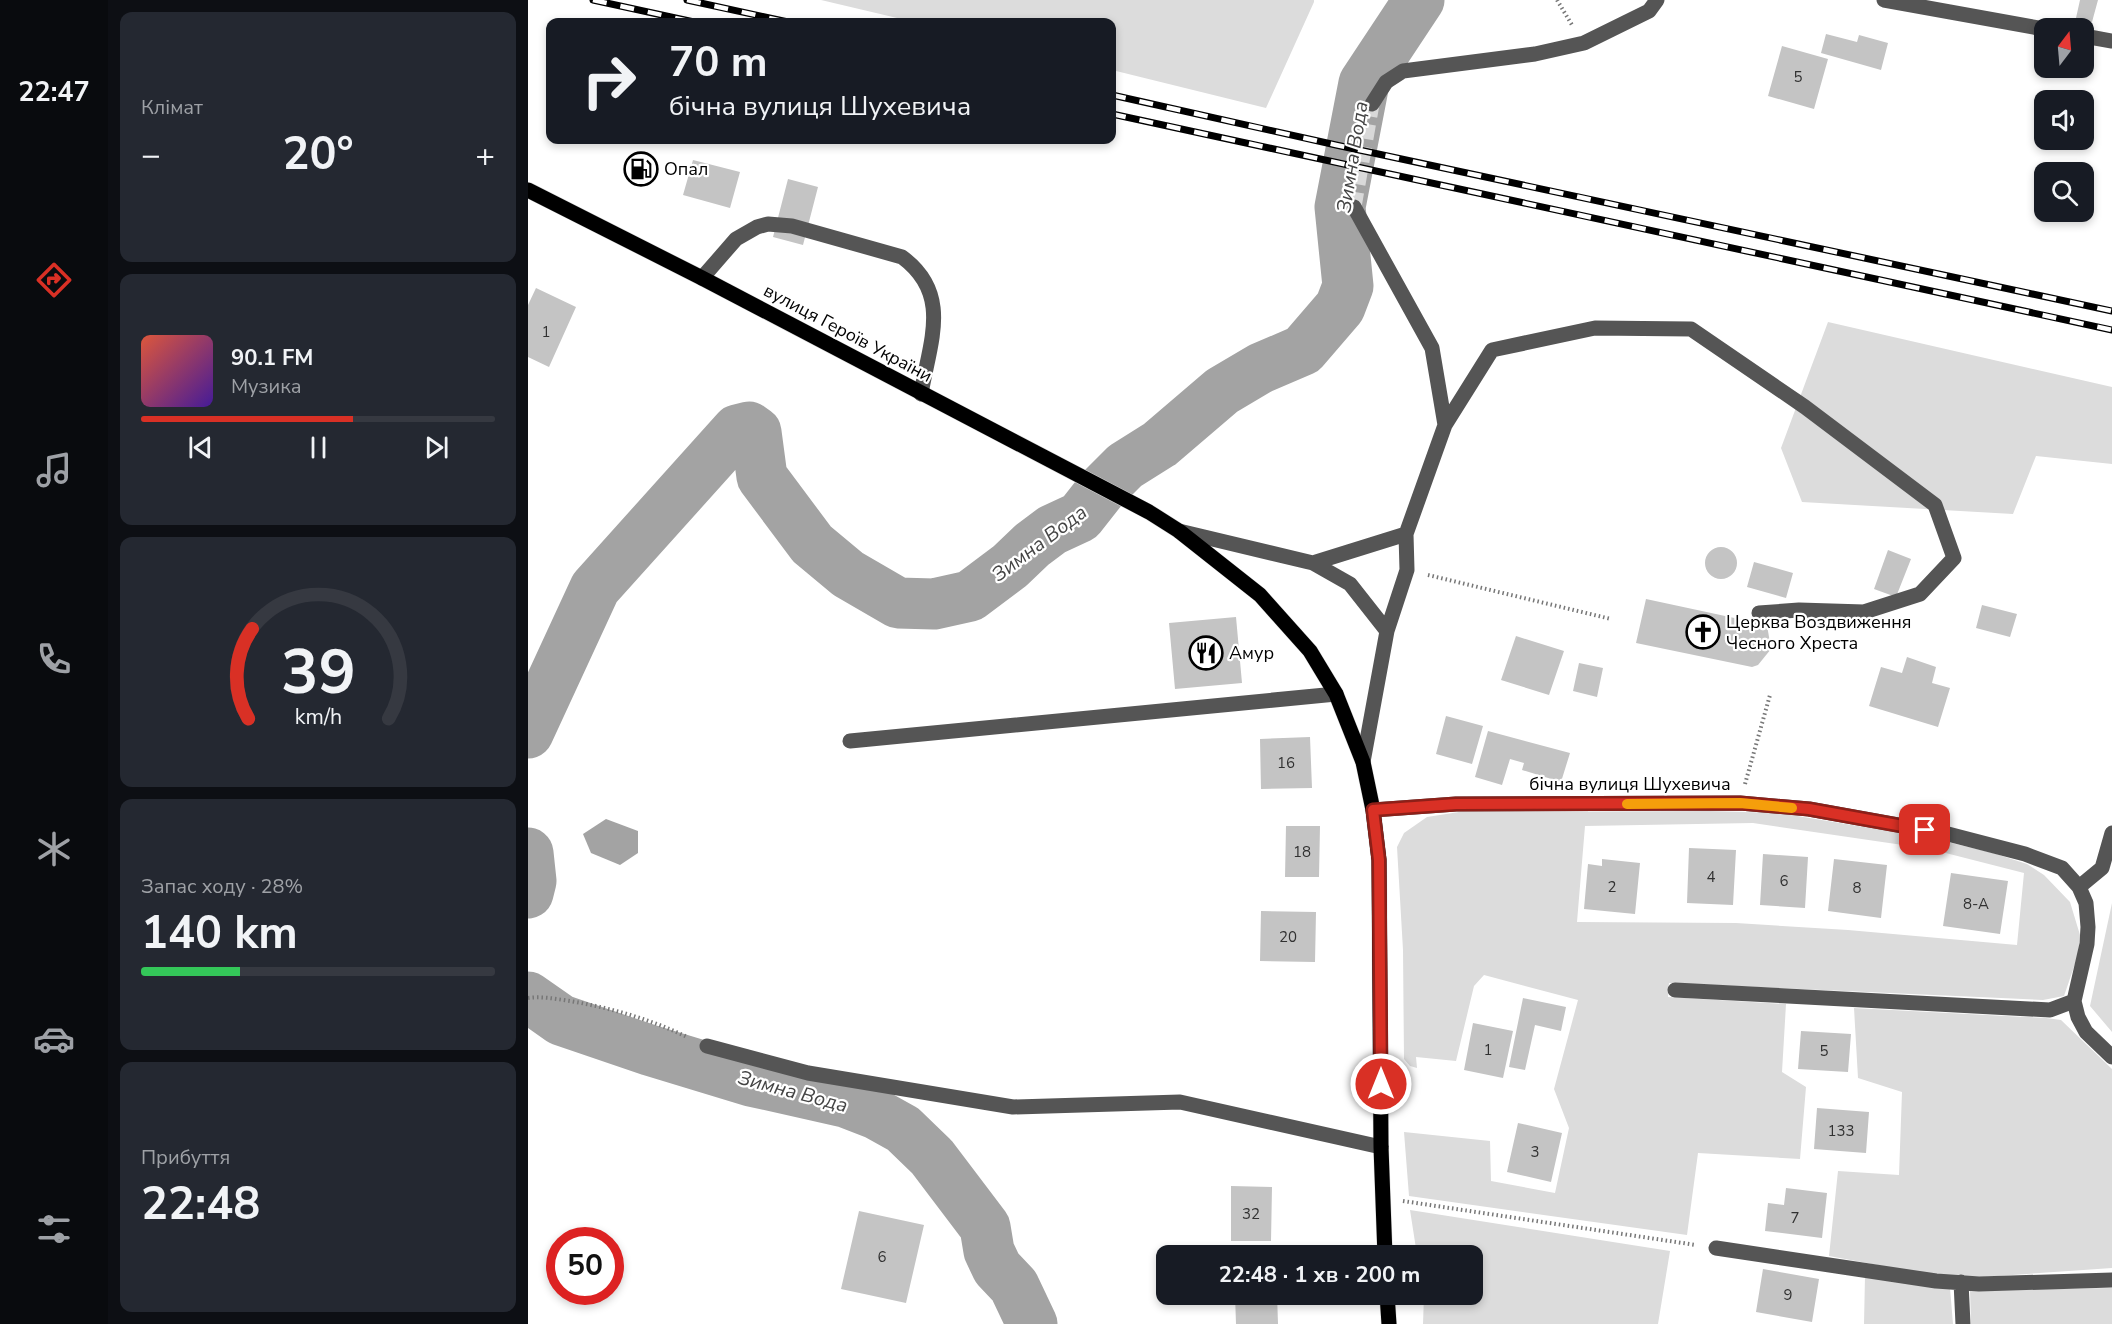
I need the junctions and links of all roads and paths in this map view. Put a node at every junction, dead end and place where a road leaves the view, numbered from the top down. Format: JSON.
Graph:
{"nodes":[{"id":1,"x":1657,"y":0,"type":"edge"},
{"id":2,"x":1884,"y":0,"type":"edge"},
{"id":3,"x":2034,"y":27,"type":"edge"},
{"id":4,"x":2094,"y":38,"type":"edge"},
{"id":5,"x":2112,"y":41,"type":"edge"},
{"id":6,"x":1372,"y":104,"type":"tunnel mouth"},
{"id":7,"x":528,"y":190,"type":"edge"},
{"id":8,"x":1354,"y":207,"type":"tunnel mouth"},
{"id":9,"x":702,"y":278,"type":"junction"},
{"id":10,"x":921,"y":393,"type":"junction"},
{"id":11,"x":1444,"y":424,"type":"junction"},
{"id":12,"x":1179,"y":531,"type":"junction"},
{"id":13,"x":1406,"y":534,"type":"junction"},
{"id":14,"x":1313,"y":563,"type":"junction"},
{"id":15,"x":1407,"y":570,"type":"junction"},
{"id":16,"x":1760,"y":613,"type":"dead end"},
{"id":17,"x":1611,"y":619,"type":"dead end"},
{"id":18,"x":1387,"y":631,"type":"junction"},
{"id":19,"x":1336,"y":694,"type":"junction"},
{"id":20,"x":1770,"y":695,"type":"dead end"},
{"id":21,"x":850,"y":741,"type":"dead end"},
{"id":22,"x":1363,"y":762,"type":"junction"},
{"id":23,"x":1740,"y":803,"type":"junction"},
{"id":24,"x":1373,"y":810,"type":"junction"},
{"id":25,"x":2112,"y":833,"type":"edge"},
{"id":26,"x":2107,"y":869,"type":"edge"},
{"id":27,"x":2079,"y":887,"type":"junction"},
{"id":28,"x":1675,"y":990,"type":"dead end"},
{"id":29,"x":528,"y":998,"type":"edge"},
{"id":30,"x":2074,"y":1000,"type":"junction"},
{"id":31,"x":707,"y":1046,"type":"joint"},
{"id":32,"x":2112,"y":1057,"type":"edge"},
{"id":33,"x":1381,"y":1147,"type":"junction"},
{"id":34,"x":1382,"y":1197,"type":"junction"},
{"id":35,"x":1384,"y":1245,"type":"edge"},
{"id":36,"x":1716,"y":1248,"type":"joint"},
{"id":37,"x":2112,"y":1280,"type":"edge"},
{"id":38,"x":1961,"y":1282,"type":"junction"},
{"id":39,"x":1388,"y":1305,"type":"edge"},
{"id":40,"x":1389,"y":1324,"type":"edge"},
{"id":41,"x":1963,"y":1324,"type":"edge"}],
"edges":[{"from":1,"to":6,"type":"street"},
{"from":2,"to":3,"type":"street"},
{"from":4,"to":5,"type":"street"},
{"from":7,"to":9,"type":"main road","name":"вулиця Героїв України"},
{"from":8,"to":11,"type":"street"},
{"from":9,"to":10,"type":"main road","name":"вулиця Героїв України"},
{"from":9,"to":10,"type":"street"},
{"from":10,"to":12,"type":"main road","name":"вулиця Героїв України"},
{"from":11,"to":13,"type":"street"},
{"from":11,"to":16,"type":"street"},
{"from":12,"to":14,"type":"street"},
{"from":12,"to":19,"type":"main road","name":"вулиця Героїв України"},
{"from":13,"to":14,"type":"street"},
{"from":13,"to":15,"type":"street"},
{"from":14,"to":18,"type":"street"},
{"from":15,"to":17,"type":"path"},
{"from":15,"to":18,"type":"street"},
{"from":18,"to":22,"type":"street"},
{"from":19,"to":21,"type":"street"},
{"from":19,"to":22,"type":"main road","name":"вулиця Героїв України"},
{"from":20,"to":23,"type":"path"},
{"from":22,"to":24,"type":"main road","name":"вулиця Героїв України"},
{"from":23,"to":24,"type":"street","name":"бічна вулиця Шухевича"},
{"from":23,"to":27,"type":"street","name":"бічна вулиця Шухевича"},
{"from":24,"to":33,"type":"main road","name":"вулиця Героїв України"},
{"from":25,"to":26,"type":"street"},
{"from":26,"to":27,"type":"street"},
{"from":27,"to":30,"type":"street"},
{"from":28,"to":30,"type":"street"},
{"from":29,"to":31,"type":"path"},
{"from":30,"to":32,"type":"street"},
{"from":31,"to":33,"type":"street"},
{"from":33,"to":34,"type":"main road","name":"вулиця Героїв України"},
{"from":34,"to":35,"type":"main road","name":"вулиця Героїв України"},
{"from":34,"to":36,"type":"path"},
{"from":36,"to":38,"type":"street"},
{"from":37,"to":38,"type":"street"},
{"from":38,"to":41,"type":"street"},
{"from":39,"to":40,"type":"main road"}]}
